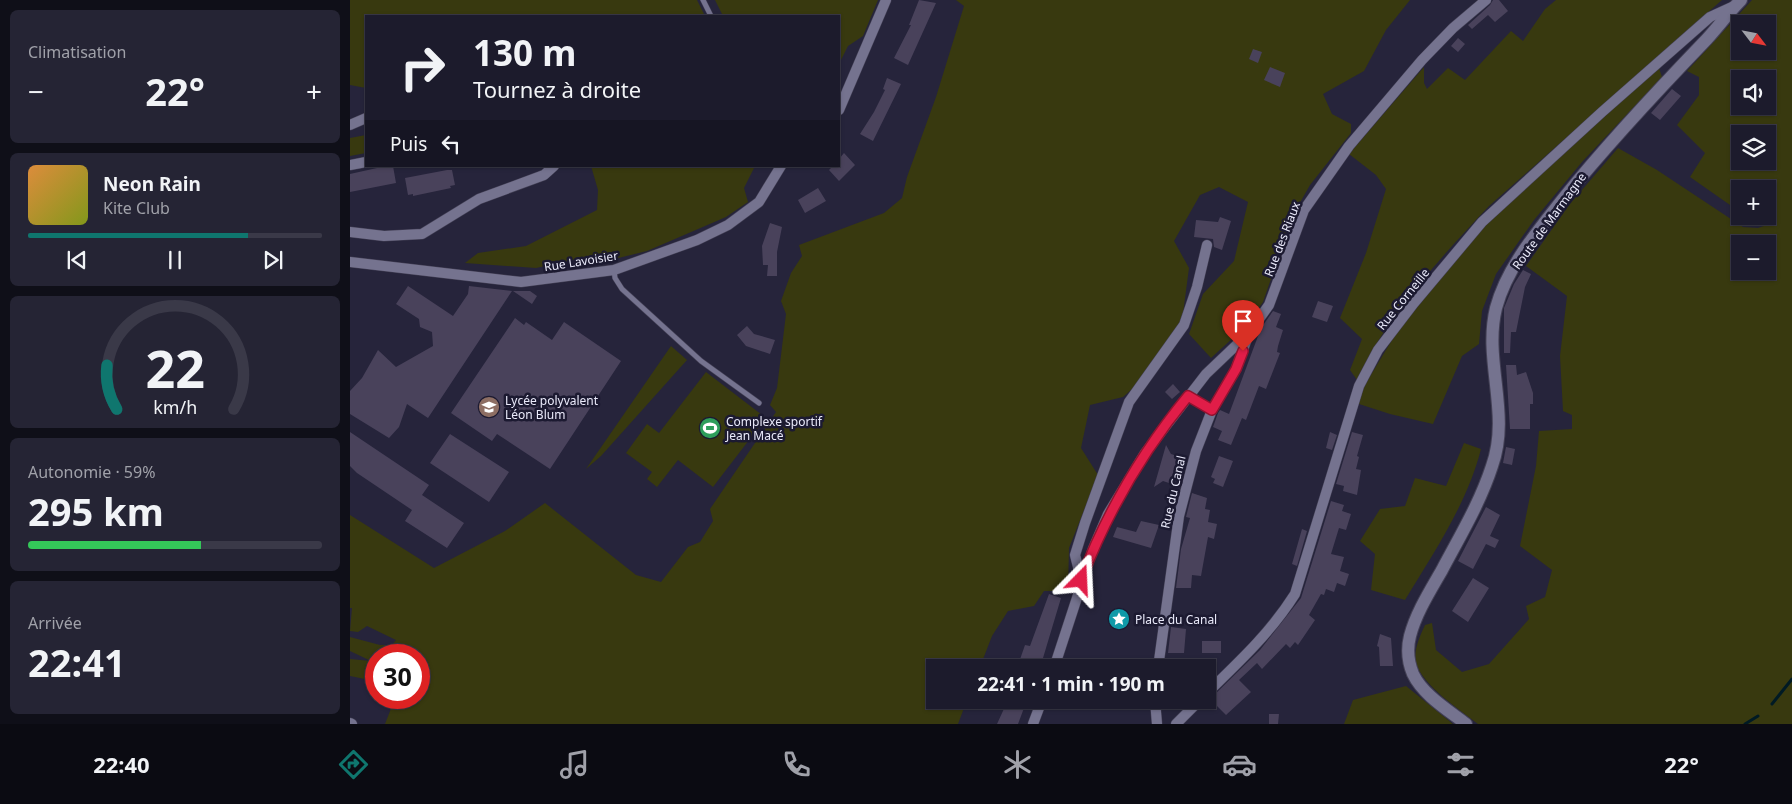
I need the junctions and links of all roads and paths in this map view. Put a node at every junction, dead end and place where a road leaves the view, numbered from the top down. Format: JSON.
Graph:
{"nodes":[{"id":1,"x":703,"y":0,"type":"edge"},
{"id":2,"x":886,"y":0,"type":"edge"},
{"id":3,"x":1486,"y":0,"type":"edge"},
{"id":4,"x":1739,"y":2,"type":"edge"},
{"id":5,"x":710,"y":15,"type":"edge"},
{"id":6,"x":840,"y":108,"type":"edge"},
{"id":7,"x":365,"y":118,"type":"edge"},
{"id":8,"x":350,"y":125,"type":"edge"},
{"id":9,"x":365,"y":162,"type":"edge"},
{"id":10,"x":350,"y":165,"type":"edge"},
{"id":11,"x":553,"y":167,"type":"edge"},
{"id":12,"x":780,"y":167,"type":"edge"},
{"id":13,"x":350,"y":232,"type":"edge"},
{"id":14,"x":1208,"y":245,"type":"dead end"},
{"id":15,"x":350,"y":262,"type":"edge"},
{"id":16,"x":614,"y":270,"type":"junction"},
{"id":17,"x":1249,"y":333,"type":"junction"},
{"id":18,"x":1188,"y":396,"type":"junction"},
{"id":19,"x":759,"y":403,"type":"dead end"},
{"id":20,"x":1212,"y":410,"type":"junction"},
{"id":21,"x":1081,"y":580,"type":"junction"},
{"id":22,"x":1057,"y":659,"type":"edge"},
{"id":23,"x":1159,"y":659,"type":"edge"},
{"id":24,"x":1216,"y":684,"type":"edge"},
{"id":25,"x":1039,"y":709,"type":"edge"},
{"id":26,"x":1156,"y":709,"type":"edge"},
{"id":27,"x":1191,"y":709,"type":"edge"},
{"id":28,"x":1033,"y":724,"type":"edge"},
{"id":29,"x":1157,"y":724,"type":"edge"},
{"id":30,"x":1176,"y":724,"type":"edge"},
{"id":31,"x":1466,"y":724,"type":"edge"}],
"edges":[{"from":1,"to":5,"type":"lane"},
{"from":2,"to":6,"type":"street"},
{"from":3,"to":17,"type":"street","name":"Rue des Riaux"},
{"from":4,"to":24,"type":"street","name":"Rue Corneille"},
{"from":4,"to":31,"type":"street","name":"Route de Marmagne"},
{"from":7,"to":8,"type":"street"},
{"from":9,"to":10,"type":"street"},
{"from":11,"to":13,"type":"street"},
{"from":12,"to":16,"type":"street","name":"Rue Lavoisier"},
{"from":14,"to":21,"type":"street"},
{"from":15,"to":16,"type":"street","name":"Rue Lavoisier"},
{"from":16,"to":19,"type":"lane"},
{"from":17,"to":18,"type":"street","name":"Rue des Riaux"},
{"from":17,"to":20,"type":"street","name":"Rue du Canal"},
{"from":18,"to":20,"type":"lane"},
{"from":18,"to":21,"type":"street","name":"Rue des Riaux"},
{"from":20,"to":23,"type":"street","name":"Rue du Canal"},
{"from":21,"to":22,"type":"street","name":"Rue des Riaux"},
{"from":25,"to":28,"type":"street"},
{"from":26,"to":29,"type":"street"},
{"from":27,"to":30,"type":"street"}]}
